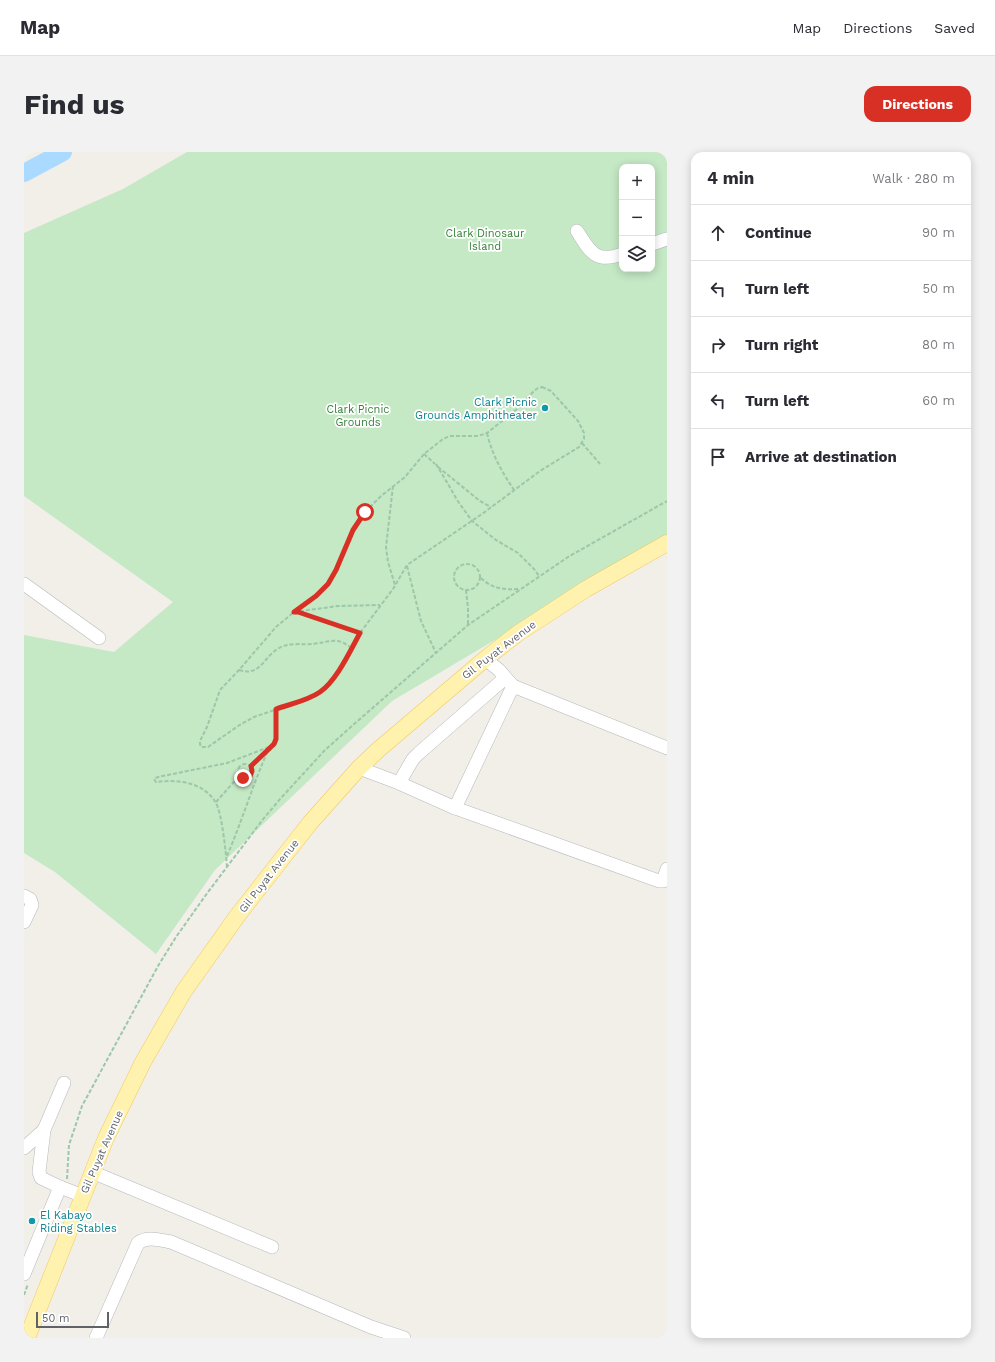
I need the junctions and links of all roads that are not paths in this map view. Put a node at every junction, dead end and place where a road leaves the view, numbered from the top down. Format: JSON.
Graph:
{"nodes":[{"id":1,"x":577,"y":231,"type":"dead end"},
{"id":2,"x":667,"y":239,"type":"edge"},
{"id":3,"x":655,"y":243,"type":"edge"},
{"id":4,"x":619,"y":255,"type":"edge"},
{"id":5,"x":667,"y":543,"type":"edge"},
{"id":6,"x":24,"y":584,"type":"edge"},
{"id":7,"x":99,"y":638,"type":"dead end"},
{"id":8,"x":485,"y":659,"type":"junction"},
{"id":9,"x":509,"y":682,"type":"junction"},
{"id":10,"x":667,"y":748,"type":"edge"},
{"id":11,"x":359,"y":768,"type":"junction"},
{"id":12,"x":399,"y":783,"type":"junction"},
{"id":13,"x":455,"y":808,"type":"junction"},
{"id":14,"x":667,"y":869,"type":"edge"},
{"id":15,"x":24,"y":896,"type":"edge"},
{"id":16,"x":24,"y":922,"type":"edge"},
{"id":17,"x":64,"y":1083,"type":"dead end"},
{"id":18,"x":44,"y":1130,"type":"junction"},
{"id":19,"x":24,"y":1148,"type":"edge"},
{"id":20,"x":92,"y":1172,"type":"junction"},
{"id":21,"x":62,"y":1188,"type":"junction"},
{"id":22,"x":83,"y":1196,"type":"junction"},
{"id":23,"x":272,"y":1247,"type":"dead end"},
{"id":24,"x":24,"y":1274,"type":"edge"},
{"id":25,"x":27,"y":1334,"type":"edge"},
{"id":26,"x":96,"y":1338,"type":"edge"},
{"id":27,"x":404,"y":1338,"type":"edge"}],
"edges":[{"from":1,"to":4,"type":"lane"},
{"from":2,"to":3,"type":"lane"},
{"from":5,"to":8,"type":"main road","name":"Gil Puyat Avenue"},
{"from":6,"to":7,"type":"lane"},
{"from":8,"to":9,"type":"lane"},
{"from":8,"to":11,"type":"main road","name":"Gil Puyat Avenue"},
{"from":9,"to":10,"type":"lane"},
{"from":9,"to":12,"type":"lane"},
{"from":9,"to":13,"type":"lane"},
{"from":11,"to":12,"type":"lane"},
{"from":11,"to":20,"type":"main road","name":"Gil Puyat Avenue"},
{"from":12,"to":13,"type":"lane"},
{"from":13,"to":14,"type":"lane"},
{"from":15,"to":16,"type":"lane"},
{"from":17,"to":18,"type":"lane"},
{"from":18,"to":19,"type":"lane"},
{"from":18,"to":21,"type":"lane"},
{"from":20,"to":22,"type":"main road","name":"Gil Puyat Avenue"},
{"from":20,"to":23,"type":"lane"},
{"from":21,"to":22,"type":"lane"},
{"from":21,"to":24,"type":"lane"},
{"from":22,"to":25,"type":"main road","name":"Gil Puyat Avenue"},
{"from":26,"to":27,"type":"lane"}]}
